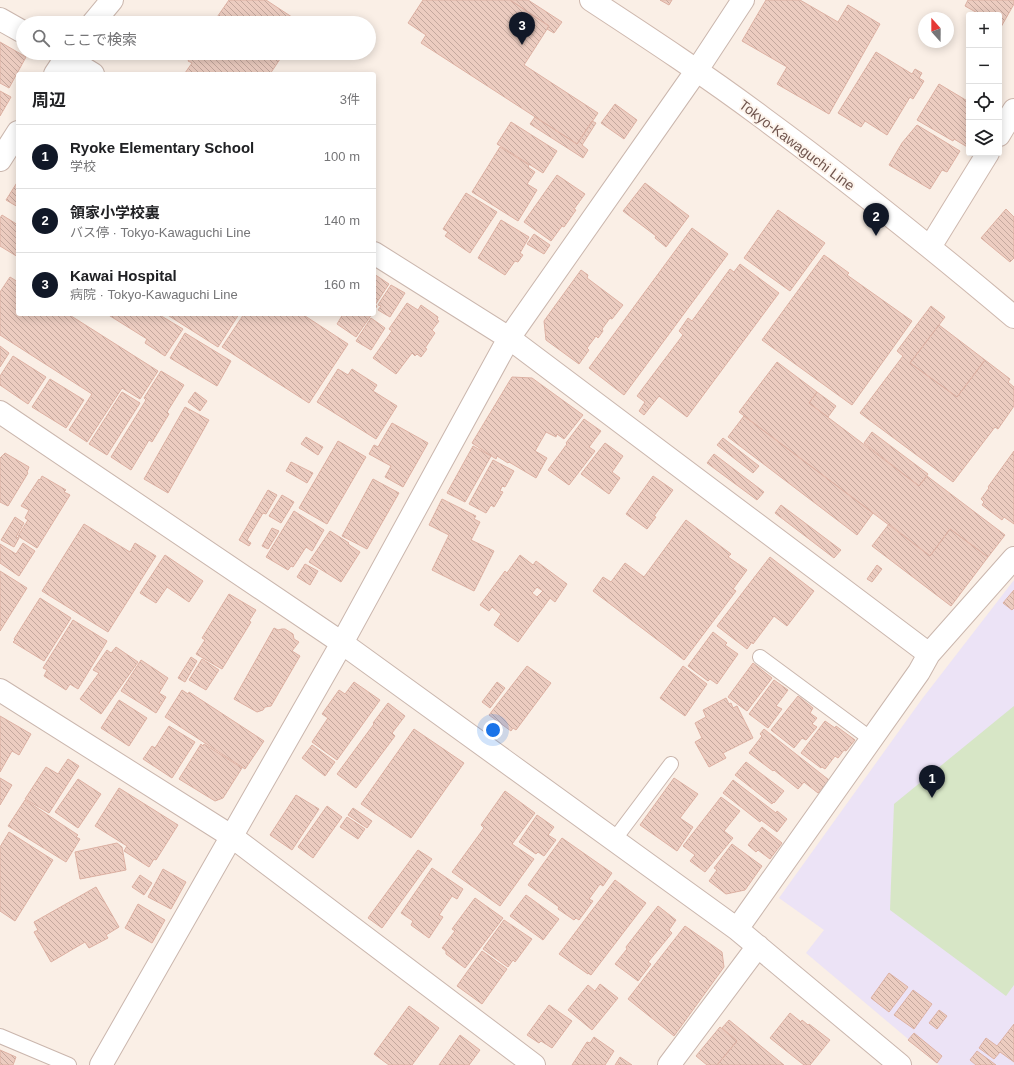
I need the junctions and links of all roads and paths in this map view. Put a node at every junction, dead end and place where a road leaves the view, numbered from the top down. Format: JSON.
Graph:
{"nodes":[{"id":1,"x":112,"y":0,"type":"edge"},
{"id":2,"x":591,"y":0,"type":"edge"},
{"id":3,"x":743,"y":0,"type":"edge"},
{"id":4,"x":99,"y":16,"type":"edge"},
{"id":5,"x":0,"y":19,"type":"edge"},
{"id":6,"x":16,"y":28,"type":"edge"},
{"id":7,"x":64,"y":60,"type":"edge"},
{"id":8,"x":697,"y":70,"type":"junction"},
{"id":9,"x":89,"y":72,"type":"edge"},
{"id":10,"x":1014,"y":110,"type":"edge"},
{"id":11,"x":1002,"y":130,"type":"edge"},
{"id":12,"x":16,"y":135,"type":"edge"},
{"id":13,"x":986,"y":156,"type":"edge"},
{"id":14,"x":0,"y":160,"type":"edge"},
{"id":15,"x":930,"y":247,"type":"junction"},
{"id":16,"x":376,"y":254,"type":"edge"},
{"id":17,"x":1014,"y":317,"type":"edge"},
{"id":18,"x":509,"y":338,"type":"junction"},
{"id":19,"x":0,"y":412,"type":"edge"},
{"id":20,"x":1014,"y":558,"type":"edge"},
{"id":21,"x":342,"y":643,"type":"junction"},
{"id":22,"x":929,"y":654,"type":"junction"},
{"id":23,"x":760,"y":657,"type":"dead end"},
{"id":24,"x":0,"y":690,"type":"edge"},
{"id":25,"x":871,"y":740,"type":"junction"},
{"id":26,"x":671,"y":764,"type":"dead end"},
{"id":27,"x":231,"y":836,"type":"junction"},
{"id":28,"x":614,"y":840,"type":"junction"},
{"id":29,"x":737,"y":929,"type":"junction"},
{"id":30,"x":758,"y":946,"type":"junction"},
{"id":31,"x":0,"y":1036,"type":"edge"},
{"id":32,"x":69,"y":1065,"type":"edge"},
{"id":33,"x":101,"y":1065,"type":"edge"},
{"id":34,"x":534,"y":1065,"type":"edge"},
{"id":35,"x":669,"y":1065,"type":"edge"},
{"id":36,"x":900,"y":1065,"type":"edge"}],
"edges":[{"from":1,"to":4,"type":"street"},
{"from":2,"to":8,"type":"street","name":"Tokyo-Kawaguchi Line"},
{"from":3,"to":8,"type":"street"},
{"from":5,"to":6,"type":"street"},
{"from":7,"to":9,"type":"street"},
{"from":8,"to":15,"type":"street","name":"Tokyo-Kawaguchi Line"},
{"from":8,"to":18,"type":"street"},
{"from":10,"to":11,"type":"street"},
{"from":12,"to":14,"type":"street"},
{"from":13,"to":15,"type":"street"},
{"from":15,"to":17,"type":"street","name":"Tokyo-Kawaguchi Line"},
{"from":16,"to":18,"type":"street"},
{"from":18,"to":21,"type":"street"},
{"from":18,"to":22,"type":"street"},
{"from":19,"to":21,"type":"street"},
{"from":20,"to":22,"type":"street"},
{"from":21,"to":27,"type":"street"},
{"from":21,"to":28,"type":"street"},
{"from":22,"to":25,"type":"street"},
{"from":23,"to":25,"type":"lane"},
{"from":24,"to":27,"type":"street"},
{"from":25,"to":29,"type":"street"},
{"from":26,"to":28,"type":"lane"},
{"from":27,"to":33,"type":"street"},
{"from":27,"to":34,"type":"street"},
{"from":28,"to":29,"type":"street"},
{"from":29,"to":30,"type":"street"},
{"from":30,"to":35,"type":"street"},
{"from":30,"to":36,"type":"street"},
{"from":31,"to":32,"type":"lane"}]}
